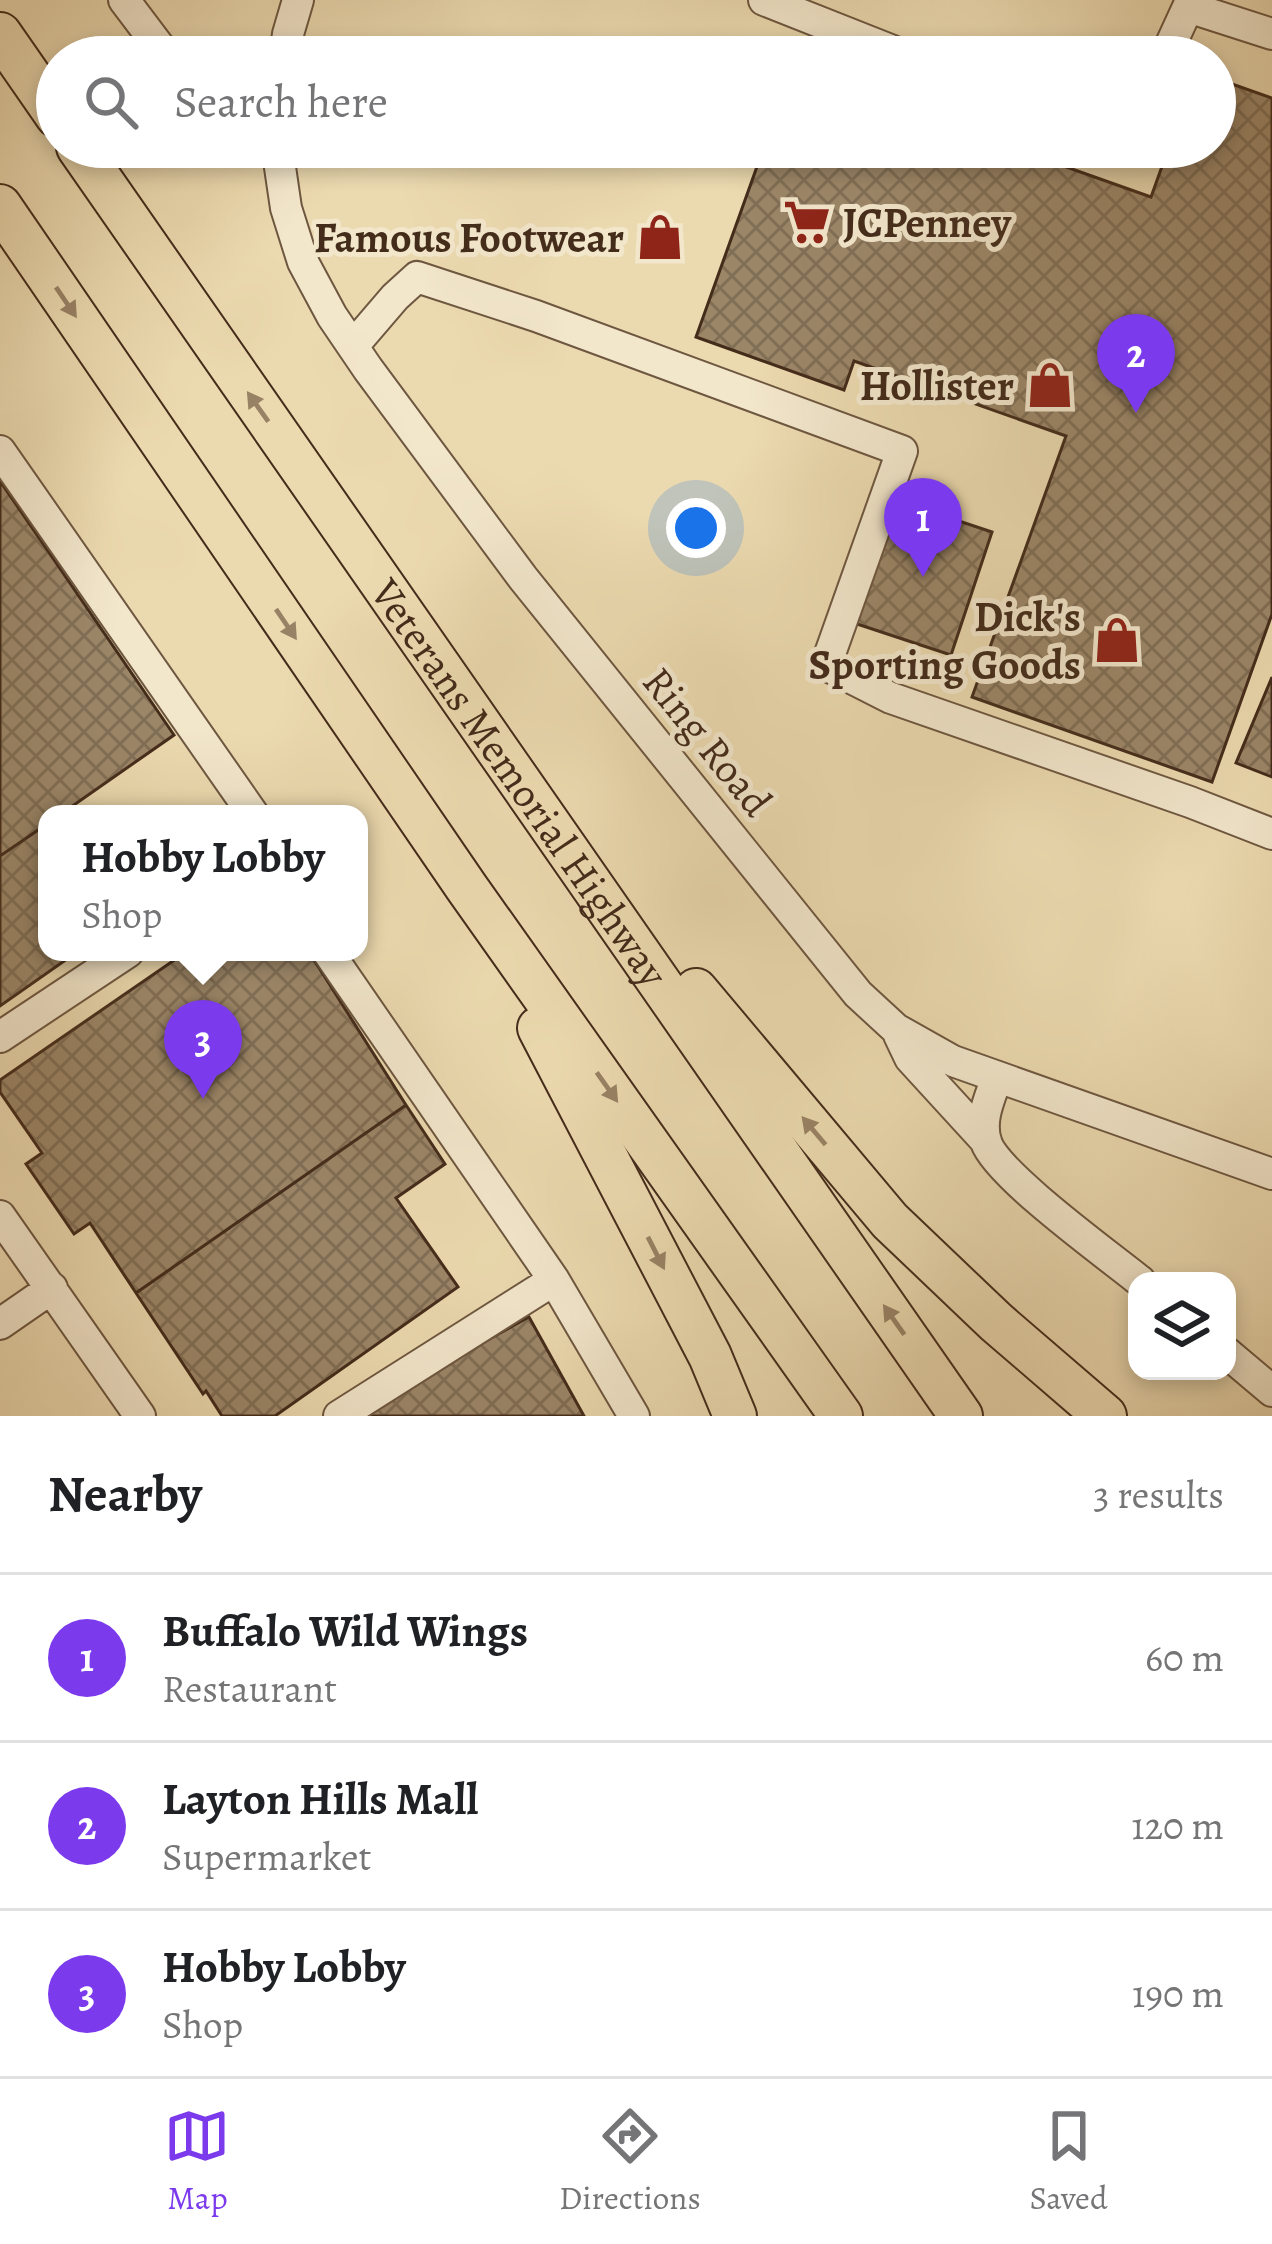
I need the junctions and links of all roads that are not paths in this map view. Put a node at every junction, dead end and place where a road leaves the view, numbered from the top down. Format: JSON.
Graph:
{"nodes":[{"id":1,"x":124,"y":0,"type":"edge"},
{"id":2,"x":298,"y":0,"type":"edge"},
{"id":3,"x":764,"y":0,"type":"edge"},
{"id":4,"x":0,"y":34,"type":"edge"},
{"id":5,"x":1272,"y":34,"type":"edge"},
{"id":6,"x":151,"y":36,"type":"edge"},
{"id":7,"x":288,"y":36,"type":"edge"},
{"id":8,"x":855,"y":36,"type":"edge"},
{"id":9,"x":1175,"y":36,"type":"edge"},
{"id":10,"x":36,"y":86,"type":"edge"},
{"id":11,"x":93,"y":168,"type":"edge"},
{"id":12,"x":279,"y":168,"type":"edge"},
{"id":13,"x":0,"y":206,"type":"edge"},
{"id":14,"x":353,"y":346,"type":"junction"},
{"id":15,"x":0,"y":451,"type":"edge"},
{"id":16,"x":532,"y":796,"type":"junction"},
{"id":17,"x":247,"y":805,"type":"edge"},
{"id":18,"x":1272,"y":834,"type":"edge"},
{"id":19,"x":467,"y":889,"type":"junction"},
{"id":20,"x":114,"y":961,"type":"edge"},
{"id":21,"x":334,"y":961,"type":"edge"},
{"id":22,"x":896,"y":1029,"type":"junction"},
{"id":23,"x":0,"y":1037,"type":"edge"},
{"id":24,"x":997,"y":1077,"type":"junction"},
{"id":25,"x":986,"y":1141,"type":"junction"},
{"id":26,"x":1272,"y":1174,"type":"edge"},
{"id":27,"x":0,"y":1216,"type":"edge"},
{"id":28,"x":1129,"y":1272,"type":"edge"},
{"id":29,"x":554,"y":1280,"type":"junction"},
{"id":30,"x":52,"y":1288,"type":"junction"},
{"id":31,"x":0,"y":1324,"type":"edge"},
{"id":32,"x":1236,"y":1361,"type":"edge"},
{"id":33,"x":1272,"y":1391,"type":"edge"},
{"id":34,"x":140,"y":1416,"type":"edge"},
{"id":35,"x":339,"y":1416,"type":"edge"},
{"id":36,"x":634,"y":1416,"type":"edge"},
{"id":37,"x":735,"y":1416,"type":"edge"},
{"id":38,"x":841,"y":1416,"type":"edge"},
{"id":39,"x":961,"y":1416,"type":"edge"},
{"id":40,"x":1106,"y":1416,"type":"edge"}],
"edges":[{"from":1,"to":6,"type":"street"},
{"from":2,"to":7,"type":"street"},
{"from":3,"to":8,"type":"street"},
{"from":4,"to":10,"type":"highway"},
{"from":5,"to":9,"type":"street"},
{"from":16,"to":11,"type":"highway","name":"Veterans Memorial Highway","one_way":true},
{"from":12,"to":14,"type":"street","name":"Ring Road"},
{"from":13,"to":19,"type":"highway","one_way":true},
{"from":14,"to":18,"type":"street"},
{"from":14,"to":22,"type":"street","name":"Ring Road"},
{"from":15,"to":17,"type":"street"},
{"from":39,"to":16,"type":"highway","name":"Veterans Memorial Highway","one_way":true},
{"from":40,"to":16,"type":"highway","one_way":true},
{"from":19,"to":37,"type":"highway","one_way":true},
{"from":19,"to":38,"type":"highway","one_way":true},
{"from":20,"to":23,"type":"street"},
{"from":21,"to":29,"type":"street"},
{"from":22,"to":24,"type":"street","name":"Ring Road"},
{"from":22,"to":25,"type":"street"},
{"from":24,"to":25,"type":"street"},
{"from":24,"to":26,"type":"street","name":"Ring Road"},
{"from":25,"to":28,"type":"street"},
{"from":27,"to":30,"type":"street"},
{"from":29,"to":35,"type":"street"},
{"from":29,"to":36,"type":"street"},
{"from":30,"to":31,"type":"street"},
{"from":30,"to":34,"type":"street"},
{"from":32,"to":33,"type":"street"}]}
